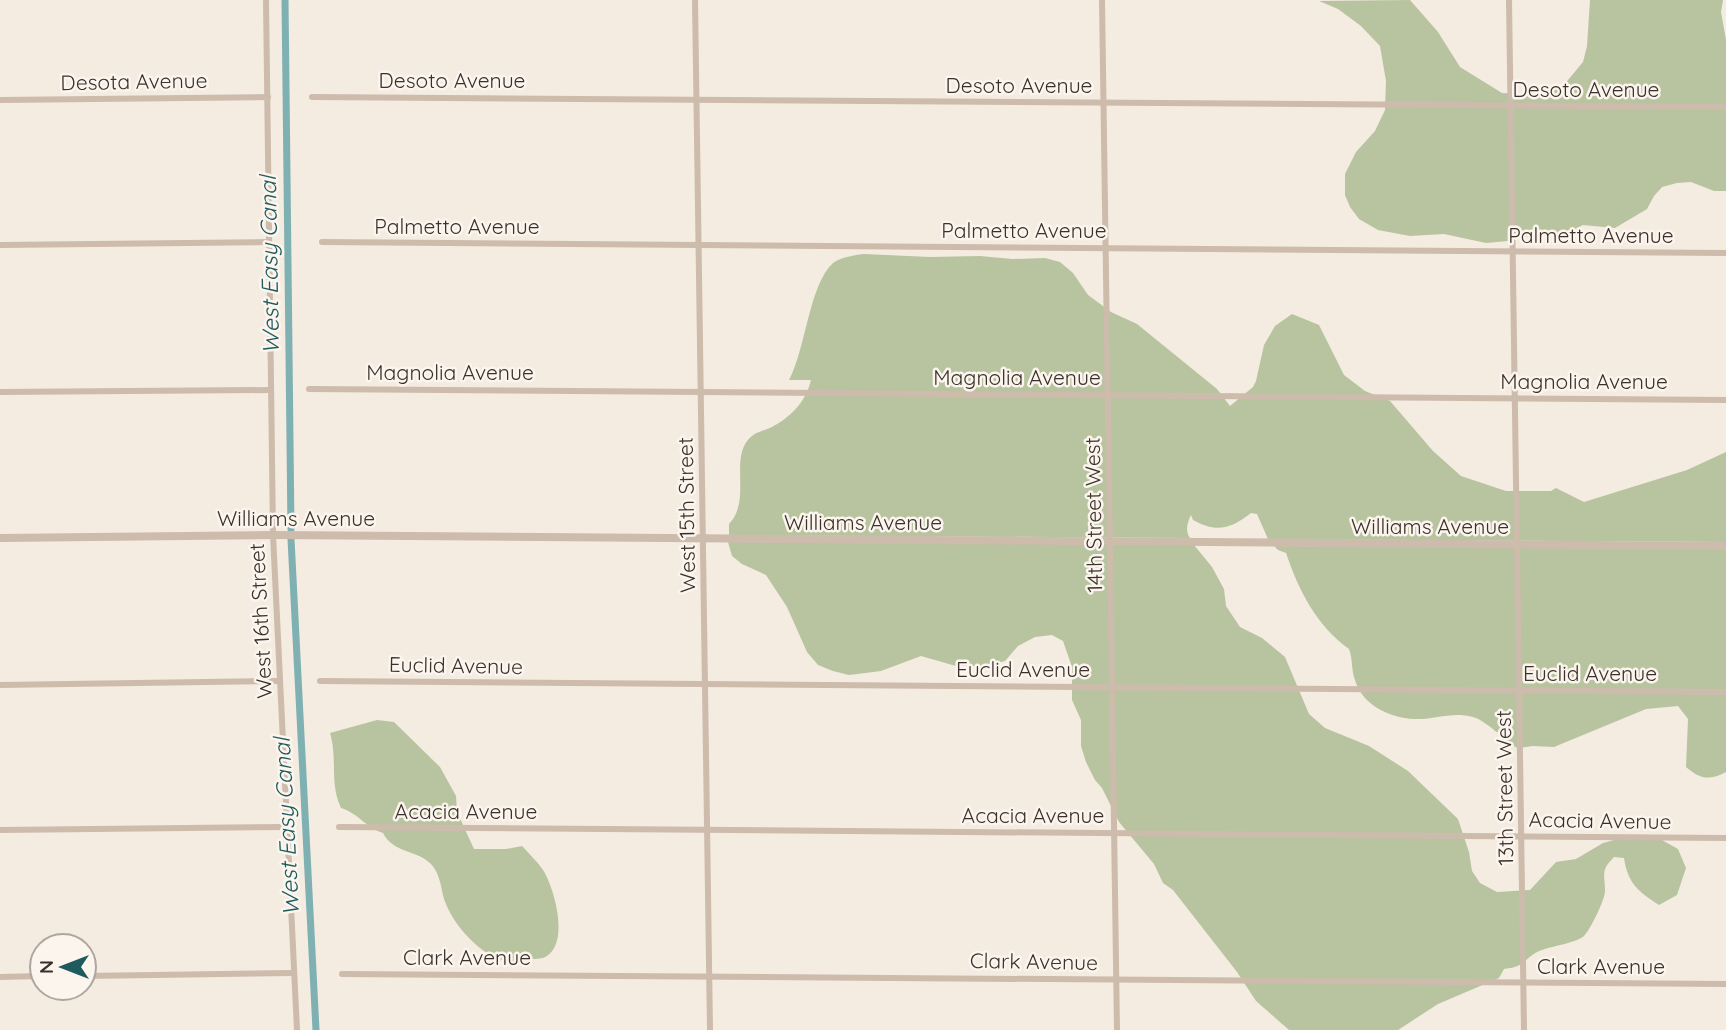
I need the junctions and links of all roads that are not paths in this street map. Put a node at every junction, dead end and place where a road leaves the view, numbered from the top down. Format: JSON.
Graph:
{"nodes":[{"id":1,"x":266,"y":0,"type":"edge"},
{"id":2,"x":695,"y":0,"type":"edge"},
{"id":3,"x":1102,"y":0,"type":"edge"},
{"id":4,"x":1508,"y":0,"type":"edge"},
{"id":5,"x":268,"y":97,"type":"junction"},
{"id":6,"x":312,"y":97,"type":"dead end"},
{"id":7,"x":696,"y":99,"type":"junction"},
{"id":8,"x":0,"y":100,"type":"edge"},
{"id":9,"x":1103,"y":103,"type":"junction"},
{"id":10,"x":1510,"y":106,"type":"junction"},
{"id":11,"x":1726,"y":107,"type":"edge"},
{"id":12,"x":269,"y":242,"type":"junction"},
{"id":13,"x":322,"y":242,"type":"dead end"},
{"id":14,"x":0,"y":245,"type":"edge"},
{"id":15,"x":699,"y":245,"type":"junction"},
{"id":16,"x":1106,"y":249,"type":"junction"},
{"id":17,"x":1513,"y":252,"type":"junction"},
{"id":18,"x":1726,"y":253,"type":"edge"},
{"id":19,"x":309,"y":389,"type":"dead end"},
{"id":20,"x":271,"y":390,"type":"junction"},
{"id":21,"x":701,"y":391,"type":"junction"},
{"id":22,"x":0,"y":392,"type":"edge"},
{"id":23,"x":1108,"y":395,"type":"junction"},
{"id":24,"x":1516,"y":398,"type":"junction"},
{"id":25,"x":1726,"y":400,"type":"edge"},
{"id":26,"x":273,"y":535,"type":"junction"},
{"id":27,"x":0,"y":538,"type":"edge"},
{"id":28,"x":704,"y":538,"type":"junction"},
{"id":29,"x":1111,"y":541,"type":"junction"},
{"id":30,"x":1518,"y":544,"type":"junction"},
{"id":31,"x":1726,"y":546,"type":"edge"},
{"id":32,"x":280,"y":681,"type":"junction"},
{"id":33,"x":320,"y":681,"type":"dead end"},
{"id":34,"x":706,"y":684,"type":"junction"},
{"id":35,"x":0,"y":685,"type":"edge"},
{"id":36,"x":1113,"y":687,"type":"junction"},
{"id":37,"x":1520,"y":690,"type":"junction"},
{"id":38,"x":1726,"y":692,"type":"edge"},
{"id":39,"x":287,"y":827,"type":"junction"},
{"id":40,"x":339,"y":827,"type":"dead end"},
{"id":41,"x":0,"y":830,"type":"edge"},
{"id":42,"x":708,"y":830,"type":"junction"},
{"id":43,"x":1115,"y":834,"type":"junction"},
{"id":44,"x":1522,"y":836,"type":"junction"},
{"id":45,"x":1726,"y":838,"type":"edge"},
{"id":46,"x":294,"y":973,"type":"junction"},
{"id":47,"x":342,"y":974,"type":"dead end"},
{"id":48,"x":28,"y":976,"type":"edge"},
{"id":49,"x":98,"y":976,"type":"edge"},
{"id":50,"x":709,"y":976,"type":"junction"},
{"id":51,"x":0,"y":977,"type":"edge"},
{"id":52,"x":1117,"y":980,"type":"junction"},
{"id":53,"x":1524,"y":983,"type":"junction"},
{"id":54,"x":1726,"y":984,"type":"edge"},
{"id":55,"x":297,"y":1030,"type":"edge"},
{"id":56,"x":710,"y":1030,"type":"edge"},
{"id":57,"x":1117,"y":1030,"type":"edge"},
{"id":58,"x":1524,"y":1030,"type":"edge"}],
"edges":[{"from":1,"to":5,"type":"street","name":"West 16th Street"},
{"from":2,"to":7,"type":"street","name":"West 15th Street"},
{"from":3,"to":9,"type":"street","name":"14th Street West"},
{"from":4,"to":10,"type":"street","name":"13th Street West"},
{"from":5,"to":8,"type":"street","name":"Desota Avenue"},
{"from":5,"to":12,"type":"street","name":"West 16th Street"},
{"from":6,"to":7,"type":"street","name":"Desoto Avenue"},
{"from":7,"to":9,"type":"street","name":"Desoto Avenue"},
{"from":7,"to":15,"type":"street","name":"West 15th Street"},
{"from":9,"to":10,"type":"street","name":"Desoto Avenue"},
{"from":9,"to":16,"type":"street","name":"14th Street West"},
{"from":10,"to":11,"type":"street","name":"Desoto Avenue"},
{"from":10,"to":17,"type":"street","name":"13th Street West"},
{"from":12,"to":14,"type":"street"},
{"from":12,"to":20,"type":"street","name":"West 16th Street"},
{"from":13,"to":15,"type":"street","name":"Palmetto Avenue"},
{"from":15,"to":16,"type":"street","name":"Palmetto Avenue"},
{"from":15,"to":21,"type":"street","name":"West 15th Street"},
{"from":16,"to":17,"type":"street","name":"Palmetto Avenue"},
{"from":16,"to":23,"type":"street","name":"14th Street West"},
{"from":17,"to":18,"type":"street","name":"Palmetto Avenue"},
{"from":17,"to":24,"type":"street","name":"13th Street West"},
{"from":19,"to":21,"type":"street","name":"Magnolia Avenue"},
{"from":20,"to":22,"type":"street"},
{"from":20,"to":26,"type":"street","name":"West 16th Street"},
{"from":21,"to":23,"type":"street","name":"Magnolia Avenue"},
{"from":21,"to":28,"type":"street","name":"West 15th Street"},
{"from":23,"to":24,"type":"street","name":"Magnolia Avenue"},
{"from":23,"to":29,"type":"street","name":"14th Street West"},
{"from":24,"to":25,"type":"street","name":"Magnolia Avenue"},
{"from":24,"to":30,"type":"street","name":"13th Street West"},
{"from":26,"to":27,"type":"street","name":"Williams Avenue"},
{"from":26,"to":28,"type":"street","name":"Williams Avenue"},
{"from":26,"to":32,"type":"street","name":"West 16th Street"},
{"from":28,"to":29,"type":"street","name":"Williams Avenue"},
{"from":28,"to":34,"type":"street","name":"West 15th Street"},
{"from":29,"to":30,"type":"street","name":"Williams Avenue"},
{"from":29,"to":36,"type":"street","name":"14th Street West"},
{"from":30,"to":31,"type":"street","name":"Williams Avenue"},
{"from":30,"to":37,"type":"street","name":"13th Street West"},
{"from":32,"to":35,"type":"street"},
{"from":32,"to":39,"type":"street","name":"West 16th Street"},
{"from":33,"to":34,"type":"street","name":"Euclid Avenue"},
{"from":34,"to":36,"type":"street","name":"Euclid Avenue"},
{"from":34,"to":42,"type":"street","name":"West 15th Street"},
{"from":36,"to":37,"type":"street","name":"Euclid Avenue"},
{"from":36,"to":43,"type":"street","name":"14th Street West"},
{"from":37,"to":38,"type":"street","name":"Euclid Avenue"},
{"from":37,"to":44,"type":"street","name":"13th Street West"},
{"from":39,"to":41,"type":"street"},
{"from":39,"to":46,"type":"street","name":"West 16th Street"},
{"from":40,"to":42,"type":"street","name":"Acacia Avenue"},
{"from":42,"to":43,"type":"street","name":"Acacia Avenue"},
{"from":42,"to":50,"type":"street","name":"West 15th Street"},
{"from":43,"to":44,"type":"street","name":"Acacia Avenue"},
{"from":43,"to":52,"type":"street","name":"14th Street West"},
{"from":44,"to":45,"type":"street","name":"Acacia Avenue"},
{"from":44,"to":53,"type":"street","name":"13th Street West"},
{"from":46,"to":49,"type":"street"},
{"from":46,"to":55,"type":"street","name":"West 16th Street"},
{"from":47,"to":50,"type":"street","name":"Clark Avenue"},
{"from":48,"to":51,"type":"street"},
{"from":50,"to":52,"type":"street","name":"Clark Avenue"},
{"from":50,"to":56,"type":"street","name":"West 15th Street"},
{"from":52,"to":53,"type":"street","name":"Clark Avenue"},
{"from":52,"to":57,"type":"street","name":"14th Street West"},
{"from":53,"to":54,"type":"street","name":"Clark Avenue"},
{"from":53,"to":58,"type":"street","name":"13th Street West"}]}
